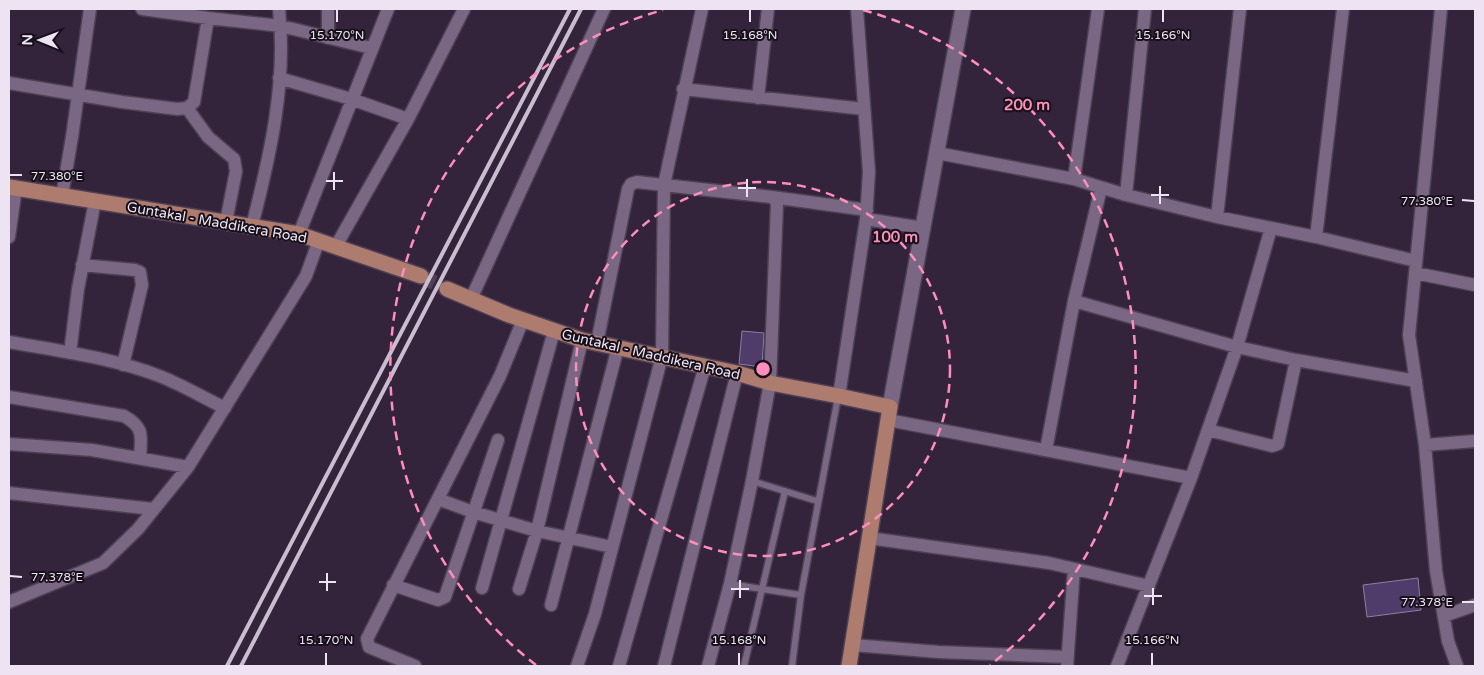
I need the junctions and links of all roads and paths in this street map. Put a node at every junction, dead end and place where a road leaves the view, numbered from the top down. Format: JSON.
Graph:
{"nodes":[{"id":1,"x":90,"y":9,"type":"edge"},
{"id":2,"x":142,"y":9,"type":"edge"},
{"id":3,"x":279,"y":9,"type":"edge"},
{"id":4,"x":328,"y":9,"type":"edge"},
{"id":5,"x":388,"y":9,"type":"edge"},
{"id":6,"x":464,"y":9,"type":"edge"},
{"id":7,"x":604,"y":9,"type":"edge"},
{"id":8,"x":702,"y":9,"type":"edge"},
{"id":9,"x":768,"y":9,"type":"edge"},
{"id":10,"x":856,"y":9,"type":"edge"},
{"id":11,"x":963,"y":9,"type":"edge"},
{"id":12,"x":1098,"y":9,"type":"edge"},
{"id":13,"x":1145,"y":9,"type":"edge"},
{"id":14,"x":1240,"y":9,"type":"edge"},
{"id":15,"x":1343,"y":9,"type":"edge"},
{"id":16,"x":1437,"y":9,"type":"edge"},
{"id":17,"x":208,"y":18,"type":"junction"},
{"id":18,"x":281,"y":26,"type":"junction"},
{"id":19,"x":328,"y":38,"type":"junction"},
{"id":20,"x":371,"y":48,"type":"junction"},
{"id":21,"x":279,"y":78,"type":"junction"},
{"id":22,"x":9,"y":83,"type":"edge"},
{"id":23,"x":684,"y":89,"type":"junction"},
{"id":24,"x":78,"y":95,"type":"junction"},
{"id":25,"x":758,"y":98,"type":"junction"},
{"id":26,"x":351,"y":99,"type":"junction"},
{"id":27,"x":187,"y":108,"type":"junction"},
{"id":28,"x":864,"y":109,"type":"junction"},
{"id":29,"x":408,"y":119,"type":"junction"},
{"id":30,"x":937,"y":153,"type":"junction"},
{"id":31,"x":1074,"y":179,"type":"junction"},
{"id":32,"x":664,"y":185,"type":"junction"},
{"id":33,"x":12,"y":188,"type":"edge"},
{"id":34,"x":1101,"y":188,"type":"junction"},
{"id":35,"x":1126,"y":195,"type":"junction"},
{"id":36,"x":62,"y":196,"type":"junction"},
{"id":37,"x":772,"y":197,"type":"junction"},
{"id":38,"x":95,"y":201,"type":"junction"},
{"id":39,"x":866,"y":214,"type":"junction"},
{"id":40,"x":1217,"y":218,"type":"junction"},
{"id":41,"x":226,"y":222,"type":"junction"},
{"id":42,"x":252,"y":226,"type":"junction"},
{"id":43,"x":923,"y":228,"type":"junction"},
{"id":44,"x":1271,"y":228,"type":"junction"},
{"id":45,"x":299,"y":234,"type":"junction"},
{"id":46,"x":9,"y":237,"type":"edge"},
{"id":47,"x":1316,"y":237,"type":"junction"},
{"id":48,"x":319,"y":240,"type":"junction"},
{"id":49,"x":336,"y":246,"type":"junction"},
{"id":50,"x":82,"y":265,"type":"junction"},
{"id":51,"x":1416,"y":267,"type":"junction"},
{"id":52,"x":422,"y":276,"type":"tunnel mouth"},
{"id":53,"x":1475,"y":285,"type":"edge"},
{"id":54,"x":448,"y":289,"type":"tunnel mouth"},
{"id":55,"x":471,"y":298,"type":"junction"},
{"id":56,"x":1074,"y":301,"type":"junction"},
{"id":57,"x":523,"y":320,"type":"junction"},
{"id":58,"x":554,"y":332,"type":"junction"},
{"id":59,"x":582,"y":340,"type":"junction"},
{"id":60,"x":9,"y":342,"type":"edge"},
{"id":61,"x":597,"y":343,"type":"junction"},
{"id":62,"x":618,"y":347,"type":"junction"},
{"id":63,"x":1237,"y":347,"type":"junction"},
{"id":64,"x":70,"y":353,"type":"junction"},
{"id":65,"x":662,"y":356,"type":"junction"},
{"id":66,"x":1296,"y":360,"type":"junction"},
{"id":67,"x":123,"y":365,"type":"junction"},
{"id":68,"x":705,"y":366,"type":"junction"},
{"id":69,"x":737,"y":373,"type":"junction"},
{"id":70,"x":1416,"y":381,"type":"junction"},
{"id":71,"x":770,"y":383,"type":"junction"},
{"id":72,"x":9,"y":396,"type":"edge"},
{"id":73,"x":839,"y":396,"type":"junction"},
{"id":74,"x":225,"y":408,"type":"junction"},
{"id":75,"x":889,"y":413,"type":"junction"},
{"id":76,"x":1208,"y":430,"type":"junction"},
{"id":77,"x":498,"y":440,"type":"dead end"},
{"id":78,"x":1475,"y":441,"type":"edge"},
{"id":79,"x":9,"y":444,"type":"edge"},
{"id":80,"x":1425,"y":444,"type":"junction"},
{"id":81,"x":1046,"y":450,"type":"junction"},
{"id":82,"x":140,"y":458,"type":"junction"},
{"id":83,"x":188,"y":467,"type":"junction"},
{"id":84,"x":1191,"y":478,"type":"junction"},
{"id":85,"x":752,"y":481,"type":"junction"},
{"id":86,"x":785,"y":491,"type":"junction"},
{"id":87,"x":9,"y":493,"type":"edge"},
{"id":88,"x":438,"y":498,"type":"junction"},
{"id":89,"x":817,"y":501,"type":"junction"},
{"id":90,"x":153,"y":509,"type":"junction"},
{"id":91,"x":474,"y":512,"type":"junction"},
{"id":92,"x":501,"y":520,"type":"junction"},
{"id":93,"x":537,"y":531,"type":"junction"},
{"id":94,"x":568,"y":538,"type":"junction"},
{"id":95,"x":869,"y":538,"type":"junction"},
{"id":96,"x":612,"y":547,"type":"junction"},
{"id":97,"x":1074,"y":569,"type":"junction"},
{"id":98,"x":730,"y":584,"type":"junction"},
{"id":99,"x":393,"y":585,"type":"junction"},
{"id":100,"x":1148,"y":586,"type":"junction"},
{"id":101,"x":482,"y":588,"type":"dead end"},
{"id":102,"x":520,"y":589,"type":"dead end"},
{"id":103,"x":762,"y":589,"type":"junction"},
{"id":104,"x":801,"y":594,"type":"junction"},
{"id":105,"x":9,"y":602,"type":"edge"},
{"id":106,"x":551,"y":605,"type":"dead end"},
{"id":107,"x":1475,"y":605,"type":"edge"},
{"id":108,"x":1444,"y":616,"type":"junction"},
{"id":109,"x":853,"y":645,"type":"junction"},
{"id":110,"x":1067,"y":662,"type":"edge"},
{"id":111,"x":415,"y":666,"type":"edge"},
{"id":112,"x":577,"y":666,"type":"edge"},
{"id":113,"x":619,"y":666,"type":"edge"},
{"id":114,"x":664,"y":666,"type":"edge"},
{"id":115,"x":708,"y":666,"type":"edge"},
{"id":116,"x":744,"y":666,"type":"edge"},
{"id":117,"x":792,"y":666,"type":"edge"},
{"id":118,"x":849,"y":666,"type":"edge"},
{"id":119,"x":1116,"y":666,"type":"edge"},
{"id":120,"x":1457,"y":666,"type":"edge"}],
"edges":[{"from":1,"to":24,"type":"street"},
{"from":2,"to":17,"type":"street"},
{"from":3,"to":18,"type":"street"},
{"from":4,"to":19,"type":"street"},
{"from":5,"to":20,"type":"street"},
{"from":6,"to":29,"type":"street"},
{"from":7,"to":55,"type":"street"},
{"from":8,"to":23,"type":"street"},
{"from":9,"to":25,"type":"street"},
{"from":10,"to":28,"type":"street"},
{"from":11,"to":30,"type":"street"},
{"from":12,"to":31,"type":"street"},
{"from":13,"to":35,"type":"street"},
{"from":14,"to":40,"type":"street"},
{"from":15,"to":47,"type":"street"},
{"from":16,"to":51,"type":"street"},
{"from":17,"to":18,"type":"street"},
{"from":17,"to":27,"type":"street"},
{"from":18,"to":19,"type":"street"},
{"from":18,"to":21,"type":"street"},
{"from":19,"to":20,"type":"street"},
{"from":20,"to":26,"type":"street"},
{"from":21,"to":26,"type":"street"},
{"from":21,"to":42,"type":"street"},
{"from":22,"to":24,"type":"street"},
{"from":23,"to":25,"type":"street"},
{"from":23,"to":32,"type":"street"},
{"from":24,"to":27,"type":"street"},
{"from":24,"to":36,"type":"street"},
{"from":25,"to":28,"type":"street"},
{"from":26,"to":29,"type":"street"},
{"from":26,"to":45,"type":"street"},
{"from":27,"to":41,"type":"street"},
{"from":28,"to":39,"type":"street"},
{"from":29,"to":49,"type":"street"},
{"from":30,"to":31,"type":"street"},
{"from":30,"to":43,"type":"street"},
{"from":31,"to":34,"type":"street"},
{"from":32,"to":37,"type":"street"},
{"from":32,"to":61,"type":"street"},
{"from":32,"to":65,"type":"street"},
{"from":33,"to":36,"type":"main road","name":"Guntakal - Maddikera Road"},
{"from":33,"to":46,"type":"street"},
{"from":34,"to":35,"type":"street"},
{"from":34,"to":56,"type":"street"},
{"from":35,"to":40,"type":"street"},
{"from":36,"to":38,"type":"main road","name":"Guntakal - Maddikera Road"},
{"from":37,"to":39,"type":"street"},
{"from":37,"to":71,"type":"street"},
{"from":38,"to":41,"type":"main road","name":"Guntakal - Maddikera Road"},
{"from":38,"to":50,"type":"street"},
{"from":39,"to":43,"type":"street"},
{"from":39,"to":73,"type":"street"},
{"from":40,"to":44,"type":"street"},
{"from":41,"to":42,"type":"main road","name":"Guntakal - Maddikera Road"},
{"from":42,"to":45,"type":"main road","name":"Guntakal - Maddikera Road"},
{"from":43,"to":75,"type":"street"},
{"from":44,"to":47,"type":"street"},
{"from":44,"to":63,"type":"street"},
{"from":45,"to":48,"type":"main road","name":"Guntakal - Maddikera Road"},
{"from":47,"to":51,"type":"street"},
{"from":48,"to":49,"type":"main road","name":"Guntakal - Maddikera Road"},
{"from":48,"to":74,"type":"street"},
{"from":49,"to":52,"type":"main road","name":"Guntakal - Maddikera Road"},
{"from":50,"to":64,"type":"street"},
{"from":50,"to":67,"type":"street"},
{"from":51,"to":53,"type":"street"},
{"from":51,"to":70,"type":"street"},
{"from":54,"to":55,"type":"main road","name":"Guntakal - Maddikera Road"},
{"from":55,"to":57,"type":"main road","name":"Guntakal - Maddikera Road"},
{"from":56,"to":63,"type":"street"},
{"from":56,"to":81,"type":"street"},
{"from":57,"to":58,"type":"main road","name":"Guntakal - Maddikera Road"},
{"from":57,"to":88,"type":"street"},
{"from":58,"to":59,"type":"main road","name":"Guntakal - Maddikera Road"},
{"from":58,"to":92,"type":"street"},
{"from":59,"to":61,"type":"main road","name":"Guntakal - Maddikera Road"},
{"from":59,"to":93,"type":"street"},
{"from":60,"to":64,"type":"street"},
{"from":61,"to":62,"type":"main road","name":"Guntakal - Maddikera Road"},
{"from":62,"to":65,"type":"main road","name":"Guntakal - Maddikera Road"},
{"from":62,"to":94,"type":"street"},
{"from":63,"to":66,"type":"street"},
{"from":63,"to":76,"type":"street"},
{"from":64,"to":67,"type":"street"},
{"from":65,"to":68,"type":"main road","name":"Guntakal - Maddikera Road"},
{"from":65,"to":96,"type":"street"},
{"from":66,"to":70,"type":"street"},
{"from":66,"to":76,"type":"street"},
{"from":67,"to":74,"type":"street"},
{"from":68,"to":69,"type":"main road","name":"Guntakal - Maddikera Road"},
{"from":68,"to":113,"type":"street"},
{"from":69,"to":71,"type":"main road","name":"Guntakal - Maddikera Road"},
{"from":69,"to":114,"type":"street"},
{"from":70,"to":80,"type":"street"},
{"from":71,"to":73,"type":"main road","name":"Guntakal - Maddikera Road"},
{"from":71,"to":85,"type":"street"},
{"from":72,"to":82,"type":"street"},
{"from":73,"to":75,"type":"main road","name":"Guntakal - Maddikera Road"},
{"from":73,"to":89,"type":"lane"},
{"from":74,"to":83,"type":"street"},
{"from":75,"to":81,"type":"street"},
{"from":75,"to":95,"type":"main road"},
{"from":76,"to":84,"type":"street"},
{"from":77,"to":91,"type":"street"},
{"from":78,"to":80,"type":"street"},
{"from":79,"to":82,"type":"street"},
{"from":80,"to":108,"type":"street"},
{"from":81,"to":84,"type":"street"},
{"from":82,"to":83,"type":"street"},
{"from":83,"to":90,"type":"street"},
{"from":84,"to":100,"type":"street"},
{"from":85,"to":86,"type":"lane"},
{"from":85,"to":98,"type":"street"},
{"from":86,"to":89,"type":"lane"},
{"from":86,"to":103,"type":"lane"},
{"from":87,"to":90,"type":"street"},
{"from":88,"to":91,"type":"street"},
{"from":88,"to":99,"type":"street"},
{"from":89,"to":104,"type":"lane"},
{"from":90,"to":105,"type":"street"},
{"from":91,"to":92,"type":"street"},
{"from":91,"to":99,"type":"street"},
{"from":92,"to":93,"type":"street"},
{"from":92,"to":101,"type":"street"},
{"from":93,"to":94,"type":"street"},
{"from":93,"to":102,"type":"street"},
{"from":94,"to":96,"type":"street"},
{"from":94,"to":106,"type":"street"},
{"from":95,"to":97,"type":"street"},
{"from":95,"to":109,"type":"main road"},
{"from":96,"to":112,"type":"street"},
{"from":97,"to":100,"type":"street"},
{"from":97,"to":110,"type":"street"},
{"from":98,"to":103,"type":"lane"},
{"from":98,"to":115,"type":"street"},
{"from":99,"to":111,"type":"street"},
{"from":100,"to":119,"type":"street"},
{"from":103,"to":104,"type":"lane"},
{"from":103,"to":116,"type":"lane"},
{"from":104,"to":117,"type":"lane"},
{"from":107,"to":108,"type":"street"},
{"from":108,"to":120,"type":"street"},
{"from":109,"to":110,"type":"street"},
{"from":109,"to":118,"type":"main road"}]}
